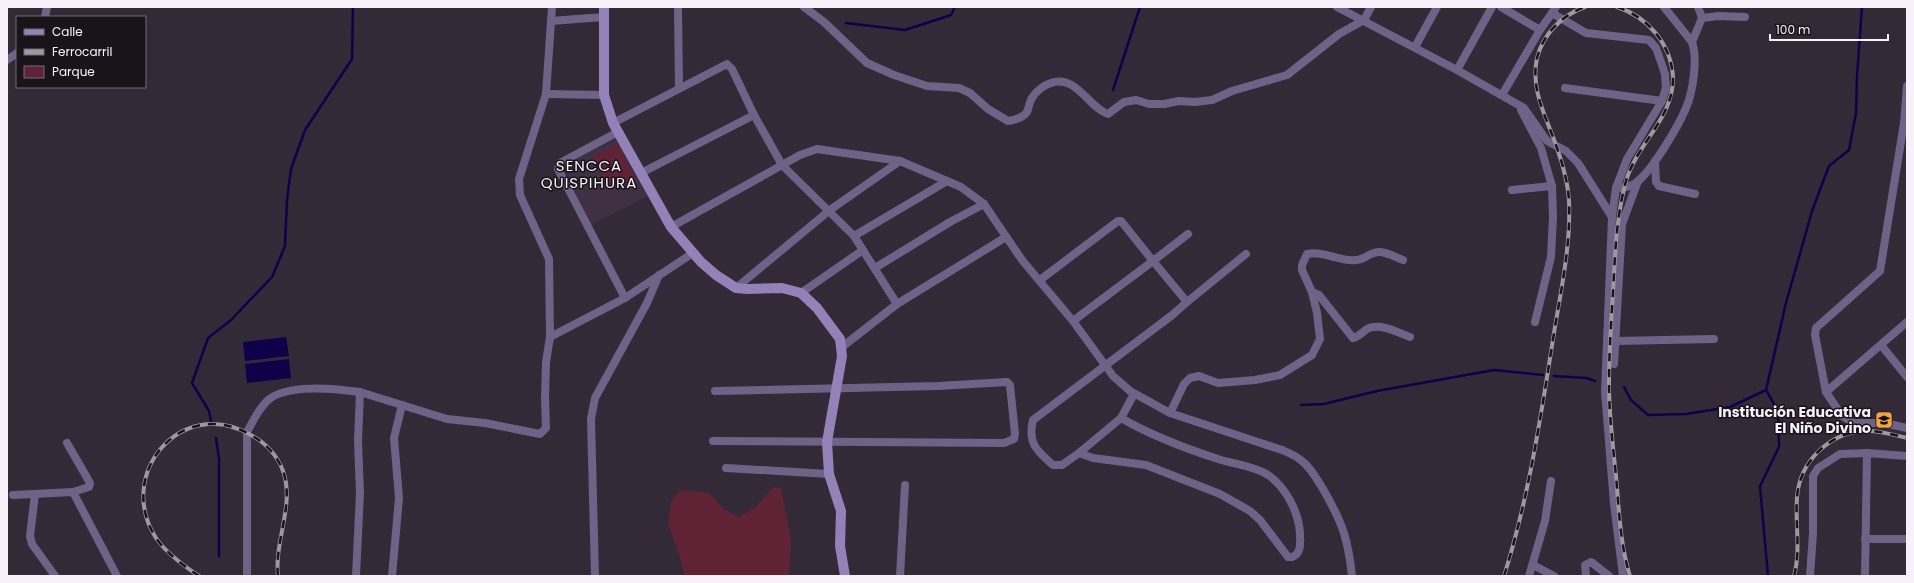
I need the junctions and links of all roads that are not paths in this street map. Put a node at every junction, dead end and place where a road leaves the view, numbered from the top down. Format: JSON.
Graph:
{"nodes":[{"id":1,"x":552,"y":7,"type":"edge"},
{"id":2,"x":678,"y":7,"type":"edge"},
{"id":3,"x":804,"y":7,"type":"edge"},
{"id":4,"x":1337,"y":7,"type":"edge"},
{"id":5,"x":1371,"y":7,"type":"edge"},
{"id":6,"x":1437,"y":7,"type":"edge"},
{"id":7,"x":1492,"y":7,"type":"edge"},
{"id":8,"x":1501,"y":7,"type":"edge"},
{"id":9,"x":1664,"y":7,"type":"edge"},
{"id":10,"x":1698,"y":7,"type":"edge"},
{"id":11,"x":1554,"y":10,"type":"edge"},
{"id":12,"x":604,"y":12,"type":"edge"},
{"id":13,"x":1702,"y":18,"type":"junction"},
{"id":14,"x":1745,"y":18,"type":"dead end"},
{"id":15,"x":551,"y":20,"type":"junction"},
{"id":16,"x":1364,"y":20,"type":"junction"},
{"id":17,"x":1540,"y":30,"type":"junction"},
{"id":18,"x":1692,"y":42,"type":"junction"},
{"id":19,"x":1415,"y":47,"type":"junction"},
{"id":20,"x":16,"y":54,"type":"edge"},
{"id":21,"x":7,"y":60,"type":"edge"},
{"id":22,"x":1457,"y":70,"type":"junction"},
{"id":23,"x":1907,"y":86,"type":"edge"},
{"id":24,"x":679,"y":88,"type":"junction"},
{"id":25,"x":1565,"y":88,"type":"dead end"},
{"id":26,"x":546,"y":94,"type":"junction"},
{"id":27,"x":604,"y":95,"type":"junction"},
{"id":28,"x":1502,"y":95,"type":"junction"},
{"id":29,"x":1662,"y":101,"type":"junction"},
{"id":30,"x":1517,"y":104,"type":"junction"},
{"id":31,"x":754,"y":115,"type":"junction"},
{"id":32,"x":613,"y":123,"type":"junction"},
{"id":33,"x":618,"y":132,"type":"junction"},
{"id":34,"x":900,"y":161,"type":"junction"},
{"id":35,"x":1655,"y":161,"type":"junction"},
{"id":36,"x":782,"y":165,"type":"junction"},
{"id":37,"x":641,"y":173,"type":"junction"},
{"id":38,"x":947,"y":181,"type":"junction"},
{"id":39,"x":1638,"y":182,"type":"junction"},
{"id":40,"x":1552,"y":186,"type":"junction"},
{"id":41,"x":1616,"y":188,"type":"junction"},
{"id":42,"x":1512,"y":190,"type":"dead end"},
{"id":43,"x":1695,"y":194,"type":"dead end"},
{"id":44,"x":984,"y":204,"type":"junction"},
{"id":45,"x":830,"y":210,"type":"junction"},
{"id":46,"x":1612,"y":217,"type":"junction"},
{"id":47,"x":671,"y":227,"type":"junction"},
{"id":48,"x":1188,"y":234,"type":"dead end"},
{"id":49,"x":854,"y":236,"type":"junction"},
{"id":50,"x":1006,"y":237,"type":"junction"},
{"id":51,"x":863,"y":250,"type":"junction"},
{"id":52,"x":693,"y":253,"type":"junction"},
{"id":53,"x":1246,"y":254,"type":"dead end"},
{"id":54,"x":1403,"y":260,"type":"dead end"},
{"id":55,"x":1152,"y":261,"type":"junction"},
{"id":56,"x":875,"y":268,"type":"junction"},
{"id":57,"x":659,"y":275,"type":"junction"},
{"id":58,"x":1040,"y":280,"type":"junction"},
{"id":59,"x":736,"y":288,"type":"junction"},
{"id":60,"x":1312,"y":292,"type":"junction"},
{"id":61,"x":801,"y":293,"type":"junction"},
{"id":62,"x":625,"y":298,"type":"junction"},
{"id":63,"x":1187,"y":302,"type":"junction"},
{"id":64,"x":897,"y":304,"type":"junction"},
{"id":65,"x":1073,"y":321,"type":"junction"},
{"id":66,"x":1536,"y":322,"type":"dead end"},
{"id":67,"x":1907,"y":322,"type":"edge"},
{"id":68,"x":550,"y":337,"type":"junction"},
{"id":69,"x":1410,"y":337,"type":"dead end"},
{"id":70,"x":1714,"y":339,"type":"dead end"},
{"id":71,"x":1615,"y":344,"type":"junction"},
{"id":72,"x":1881,"y":345,"type":"junction"},
{"id":73,"x":842,"y":348,"type":"junction"},
{"id":74,"x":1606,"y":351,"type":"junction"},
{"id":75,"x":1614,"y":364,"type":"dead end"},
{"id":76,"x":1105,"y":366,"type":"junction"},
{"id":77,"x":1907,"y":377,"type":"edge"},
{"id":78,"x":835,"y":389,"type":"junction"},
{"id":79,"x":715,"y":391,"type":"dead end"},
{"id":80,"x":360,"y":392,"type":"junction"},
{"id":81,"x":1826,"y":392,"type":"junction"},
{"id":82,"x":1134,"y":394,"type":"junction"},
{"id":83,"x":402,"y":405,"type":"junction"},
{"id":84,"x":1170,"y":413,"type":"junction"},
{"id":85,"x":1121,"y":418,"type":"junction"},
{"id":86,"x":1907,"y":428,"type":"edge"},
{"id":87,"x":713,"y":441,"type":"dead end"},
{"id":88,"x":827,"y":442,"type":"junction"},
{"id":89,"x":67,"y":443,"type":"dead end"},
{"id":90,"x":1079,"y":453,"type":"junction"},
{"id":91,"x":1867,"y":453,"type":"junction"},
{"id":92,"x":1907,"y":456,"type":"edge"},
{"id":93,"x":726,"y":468,"type":"dead end"},
{"id":94,"x":829,"y":474,"type":"junction"},
{"id":95,"x":1551,"y":481,"type":"dead end"},
{"id":96,"x":905,"y":485,"type":"dead end"},
{"id":97,"x":73,"y":492,"type":"junction"},
{"id":98,"x":35,"y":494,"type":"junction"},
{"id":99,"x":13,"y":495,"type":"dead end"},
{"id":100,"x":1865,"y":539,"type":"junction"},
{"id":101,"x":1907,"y":539,"type":"edge"},
{"id":102,"x":1533,"y":565,"type":"junction"},
{"id":103,"x":356,"y":575,"type":"edge"},
{"id":104,"x":55,"y":576,"type":"edge"},
{"id":105,"x":117,"y":576,"type":"edge"},
{"id":106,"x":247,"y":576,"type":"edge"},
{"id":107,"x":392,"y":576,"type":"edge"},
{"id":108,"x":595,"y":576,"type":"edge"},
{"id":109,"x":845,"y":576,"type":"edge"},
{"id":110,"x":900,"y":576,"type":"edge"},
{"id":111,"x":1352,"y":576,"type":"edge"},
{"id":112,"x":1528,"y":576,"type":"edge"},
{"id":113,"x":1554,"y":576,"type":"edge"},
{"id":114,"x":1586,"y":576,"type":"edge"},
{"id":115,"x":1609,"y":576,"type":"edge"},
{"id":116,"x":1622,"y":576,"type":"edge"},
{"id":117,"x":1810,"y":576,"type":"edge"},
{"id":118,"x":1865,"y":576,"type":"edge"}],
"edges":[{"from":1,"to":15,"type":"street"},
{"from":2,"to":24,"type":"street"},
{"from":3,"to":16,"type":"street"},
{"from":4,"to":16,"type":"street"},
{"from":5,"to":16,"type":"street"},
{"from":6,"to":19,"type":"street"},
{"from":7,"to":22,"type":"street"},
{"from":8,"to":17,"type":"street"},
{"from":9,"to":18,"type":"street"},
{"from":10,"to":13,"type":"street"},
{"from":11,"to":17,"type":"street"},
{"from":11,"to":29,"type":"street"},
{"from":12,"to":15,"type":"street"},
{"from":12,"to":27,"type":"main road"},
{"from":13,"to":14,"type":"street"},
{"from":13,"to":18,"type":"street"},
{"from":15,"to":26,"type":"street"},
{"from":16,"to":19,"type":"street"},
{"from":17,"to":28,"type":"street"},
{"from":18,"to":35,"type":"street"},
{"from":19,"to":22,"type":"street"},
{"from":20,"to":21,"type":"street"},
{"from":22,"to":28,"type":"street"},
{"from":23,"to":81,"type":"street"},
{"from":24,"to":31,"type":"street"},
{"from":24,"to":32,"type":"street"},
{"from":25,"to":29,"type":"street"},
{"from":26,"to":27,"type":"street"},
{"from":26,"to":68,"type":"street"},
{"from":27,"to":32,"type":"main road"},
{"from":28,"to":30,"type":"street"},
{"from":29,"to":41,"type":"street"},
{"from":30,"to":40,"type":"street"},
{"from":30,"to":46,"type":"street"},
{"from":31,"to":36,"type":"street"},
{"from":31,"to":37,"type":"street"},
{"from":32,"to":33,"type":"main road"},
{"from":33,"to":37,"type":"main road"},
{"from":33,"to":62,"type":"street"},
{"from":34,"to":36,"type":"street"},
{"from":34,"to":38,"type":"street"},
{"from":34,"to":45,"type":"street"},
{"from":35,"to":39,"type":"street"},
{"from":35,"to":43,"type":"street"},
{"from":36,"to":45,"type":"street"},
{"from":36,"to":47,"type":"street"},
{"from":37,"to":47,"type":"main road"},
{"from":38,"to":44,"type":"street"},
{"from":38,"to":49,"type":"street"},
{"from":39,"to":41,"type":"street"},
{"from":39,"to":71,"type":"street"},
{"from":40,"to":42,"type":"street"},
{"from":40,"to":66,"type":"street"},
{"from":41,"to":46,"type":"street"},
{"from":44,"to":50,"type":"street"},
{"from":44,"to":56,"type":"street"},
{"from":45,"to":49,"type":"street"},
{"from":45,"to":59,"type":"street"},
{"from":46,"to":74,"type":"street"},
{"from":47,"to":52,"type":"main road"},
{"from":48,"to":55,"type":"street"},
{"from":49,"to":51,"type":"street"},
{"from":50,"to":58,"type":"street"},
{"from":50,"to":64,"type":"street"},
{"from":51,"to":56,"type":"street"},
{"from":51,"to":61,"type":"street"},
{"from":52,"to":57,"type":"street"},
{"from":52,"to":59,"type":"main road"},
{"from":53,"to":63,"type":"street"},
{"from":54,"to":60,"type":"street"},
{"from":55,"to":58,"type":"street"},
{"from":55,"to":63,"type":"street"},
{"from":55,"to":65,"type":"street"},
{"from":56,"to":64,"type":"street"},
{"from":57,"to":62,"type":"street"},
{"from":57,"to":108,"type":"street"},
{"from":58,"to":65,"type":"street"},
{"from":59,"to":61,"type":"main road"},
{"from":60,"to":69,"type":"street"},
{"from":60,"to":84,"type":"street"},
{"from":61,"to":73,"type":"main road"},
{"from":62,"to":68,"type":"street"},
{"from":63,"to":76,"type":"street"},
{"from":64,"to":73,"type":"street"},
{"from":65,"to":76,"type":"street"},
{"from":67,"to":72,"type":"street"},
{"from":68,"to":83,"type":"street"},
{"from":70,"to":71,"type":"street"},
{"from":71,"to":74,"type":"street"},
{"from":71,"to":75,"type":"street"},
{"from":72,"to":77,"type":"street"},
{"from":72,"to":81,"type":"street"},
{"from":73,"to":78,"type":"main road"},
{"from":74,"to":116,"type":"street"},
{"from":76,"to":82,"type":"street"},
{"from":76,"to":90,"type":"street"},
{"from":78,"to":79,"type":"street"},
{"from":78,"to":88,"type":"main road"},
{"from":78,"to":88,"type":"street"},
{"from":80,"to":83,"type":"street"},
{"from":80,"to":103,"type":"street"},
{"from":80,"to":106,"type":"street"},
{"from":81,"to":86,"type":"street"},
{"from":82,"to":84,"type":"street"},
{"from":82,"to":85,"type":"street"},
{"from":83,"to":107,"type":"street"},
{"from":84,"to":111,"type":"street"},
{"from":85,"to":90,"type":"street"},
{"from":85,"to":90,"type":"street"},
{"from":87,"to":88,"type":"street"},
{"from":88,"to":94,"type":"main road"},
{"from":89,"to":97,"type":"street"},
{"from":91,"to":92,"type":"street"},
{"from":91,"to":100,"type":"street"},
{"from":91,"to":117,"type":"street"},
{"from":93,"to":94,"type":"street"},
{"from":94,"to":109,"type":"main road"},
{"from":95,"to":102,"type":"street"},
{"from":96,"to":110,"type":"street"},
{"from":97,"to":98,"type":"street"},
{"from":97,"to":105,"type":"street"},
{"from":98,"to":99,"type":"street"},
{"from":98,"to":104,"type":"street"},
{"from":100,"to":101,"type":"street"},
{"from":100,"to":118,"type":"street"},
{"from":102,"to":112,"type":"street"},
{"from":102,"to":113,"type":"street"},
{"from":114,"to":115,"type":"street"}]}
